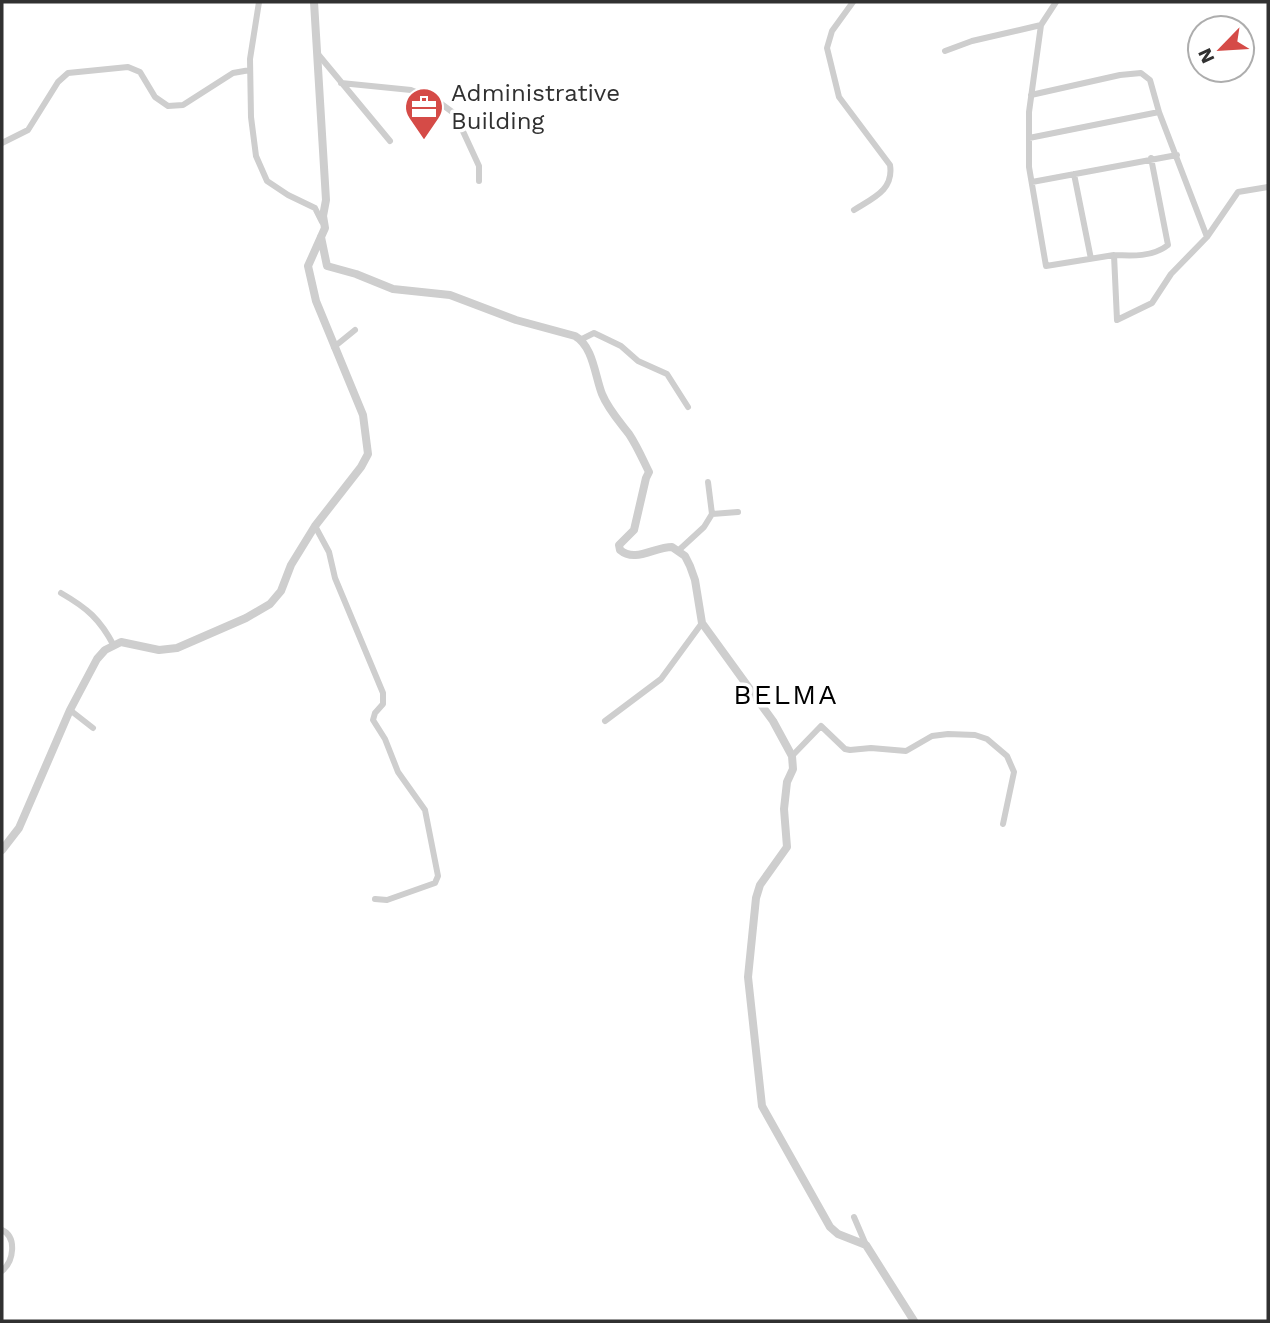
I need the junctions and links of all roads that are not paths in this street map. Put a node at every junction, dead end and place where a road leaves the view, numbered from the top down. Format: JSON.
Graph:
{"nodes":[{"id":1,"x":259,"y":2,"type":"edge"},
{"id":2,"x":314,"y":2,"type":"edge"},
{"id":3,"x":853,"y":2,"type":"edge"},
{"id":4,"x":1056,"y":2,"type":"edge"},
{"id":5,"x":1041,"y":24,"type":"junction"},
{"id":6,"x":944,"y":51,"type":"dead end"},
{"id":7,"x":316,"y":52,"type":"junction"},
{"id":8,"x":250,"y":70,"type":"junction"},
{"id":9,"x":341,"y":83,"type":"junction"},
{"id":10,"x":1031,"y":95,"type":"junction"},
{"id":11,"x":1159,"y":112,"type":"junction"},
{"id":12,"x":1029,"y":138,"type":"junction"},
{"id":13,"x":390,"y":141,"type":"dead end"},
{"id":14,"x":2,"y":143,"type":"edge"},
{"id":15,"x":1177,"y":155,"type":"junction"},
{"id":16,"x":1151,"y":158,"type":"junction"},
{"id":17,"x":1074,"y":174,"type":"junction"},
{"id":18,"x":479,"y":181,"type":"dead end"},
{"id":19,"x":1032,"y":182,"type":"junction"},
{"id":20,"x":1268,"y":187,"type":"edge"},
{"id":21,"x":854,"y":210,"type":"dead end"},
{"id":22,"x":323,"y":232,"type":"junction"},
{"id":23,"x":1207,"y":237,"type":"junction"},
{"id":24,"x":1114,"y":255,"type":"junction"},
{"id":25,"x":1091,"y":259,"type":"junction"},
{"id":26,"x":355,"y":330,"type":"dead end"},
{"id":27,"x":582,"y":339,"type":"junction"},
{"id":28,"x":334,"y":347,"type":"junction"},
{"id":29,"x":688,"y":407,"type":"dead end"},
{"id":30,"x":708,"y":482,"type":"dead end"},
{"id":31,"x":738,"y":512,"type":"dead end"},
{"id":32,"x":712,"y":514,"type":"junction"},
{"id":33,"x":315,"y":526,"type":"junction"},
{"id":34,"x":678,"y":550,"type":"junction"},
{"id":35,"x":61,"y":593,"type":"dead end"},
{"id":36,"x":702,"y":623,"type":"junction"},
{"id":37,"x":114,"y":646,"type":"junction"},
{"id":38,"x":70,"y":710,"type":"junction"},
{"id":39,"x":605,"y":721,"type":"dead end"},
{"id":40,"x":93,"y":728,"type":"dead end"},
{"id":41,"x":792,"y":756,"type":"junction"},
{"id":42,"x":1003,"y":824,"type":"dead end"},
{"id":43,"x":2,"y":850,"type":"edge"},
{"id":44,"x":375,"y":899,"type":"dead end"},
{"id":45,"x":854,"y":1217,"type":"dead end"},
{"id":46,"x":2,"y":1230,"type":"edge"},
{"id":47,"x":866,"y":1244,"type":"junction"},
{"id":48,"x":2,"y":1271,"type":"edge"},
{"id":49,"x":914,"y":1321,"type":"edge"}],
"edges":[{"from":1,"to":8,"type":"street"},
{"from":2,"to":7,"type":"street"},
{"from":3,"to":21,"type":"street"},
{"from":4,"to":5,"type":"street"},
{"from":5,"to":6,"type":"street"},
{"from":5,"to":10,"type":"street"},
{"from":7,"to":9,"type":"street"},
{"from":7,"to":22,"type":"street"},
{"from":8,"to":14,"type":"street"},
{"from":8,"to":22,"type":"street"},
{"from":9,"to":13,"type":"street"},
{"from":9,"to":18,"type":"street"},
{"from":10,"to":11,"type":"street"},
{"from":10,"to":12,"type":"street"},
{"from":11,"to":12,"type":"street"},
{"from":11,"to":15,"type":"street"},
{"from":12,"to":19,"type":"street"},
{"from":15,"to":16,"type":"street"},
{"from":15,"to":23,"type":"street"},
{"from":16,"to":17,"type":"street"},
{"from":16,"to":24,"type":"street"},
{"from":17,"to":19,"type":"street"},
{"from":17,"to":25,"type":"street"},
{"from":19,"to":25,"type":"street"},
{"from":20,"to":23,"type":"street"},
{"from":22,"to":27,"type":"street"},
{"from":22,"to":28,"type":"street"},
{"from":23,"to":24,"type":"street"},
{"from":24,"to":25,"type":"street"},
{"from":26,"to":28,"type":"street"},
{"from":27,"to":29,"type":"street"},
{"from":27,"to":34,"type":"street"},
{"from":28,"to":33,"type":"street"},
{"from":30,"to":32,"type":"street"},
{"from":31,"to":32,"type":"street"},
{"from":32,"to":34,"type":"street"},
{"from":33,"to":37,"type":"street"},
{"from":33,"to":44,"type":"street"},
{"from":34,"to":36,"type":"street"},
{"from":35,"to":37,"type":"street"},
{"from":36,"to":39,"type":"street"},
{"from":36,"to":41,"type":"street"},
{"from":37,"to":38,"type":"street"},
{"from":38,"to":40,"type":"street"},
{"from":38,"to":43,"type":"street"},
{"from":41,"to":42,"type":"street"},
{"from":41,"to":47,"type":"street"},
{"from":45,"to":47,"type":"street"},
{"from":46,"to":48,"type":"street"},
{"from":47,"to":49,"type":"street"}]}
